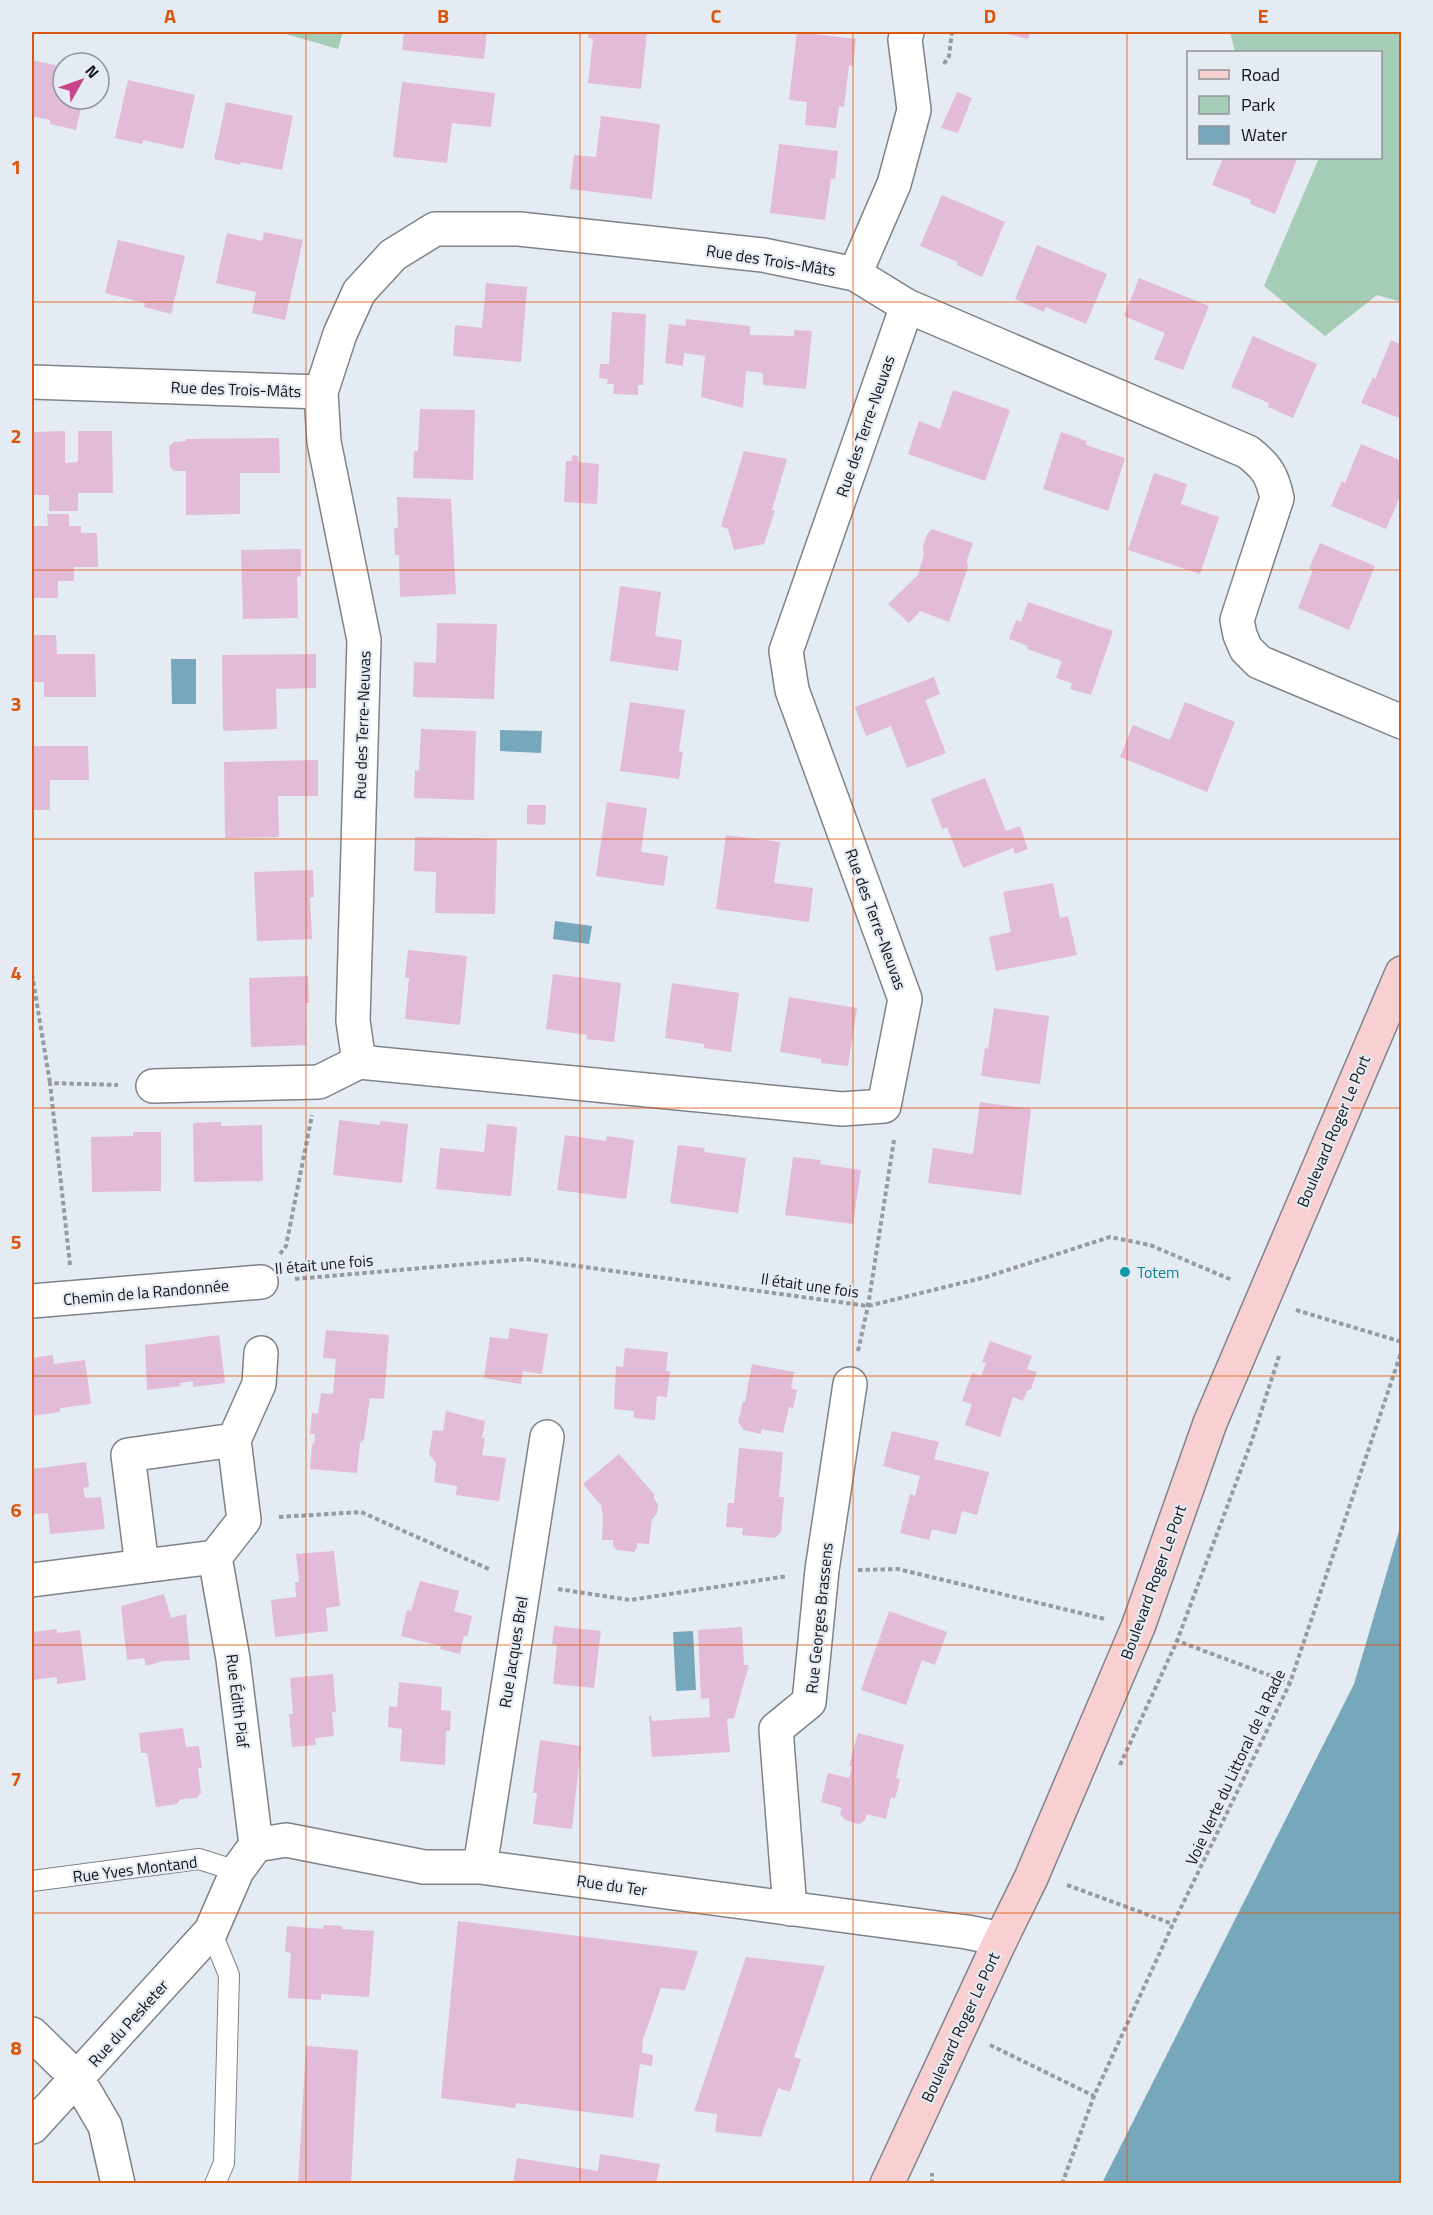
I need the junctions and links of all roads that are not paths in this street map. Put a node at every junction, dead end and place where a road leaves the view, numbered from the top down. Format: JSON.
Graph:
{"nodes":[{"id":1,"x":907,"y":32,"type":"edge"},
{"id":2,"x":855,"y":274,"type":"junction"},
{"id":3,"x":907,"y":306,"type":"junction"},
{"id":4,"x":32,"y":382,"type":"edge"},
{"id":5,"x":321,"y":392,"type":"junction"},
{"id":6,"x":1401,"y":722,"type":"edge"},
{"id":7,"x":1401,"y":973,"type":"edge"},
{"id":8,"x":359,"y":1062,"type":"junction"},
{"id":9,"x":153,"y":1086,"type":"road end"},
{"id":10,"x":261,"y":1282,"type":"road end"},
{"id":11,"x":32,"y":1301,"type":"edge"},
{"id":12,"x":261,"y":1353,"type":"dead end"},
{"id":13,"x":850,"y":1384,"type":"road end"},
{"id":14,"x":548,"y":1437,"type":"dead end"},
{"id":15,"x":234,"y":1440,"type":"junction"},
{"id":16,"x":215,"y":1557,"type":"junction"},
{"id":17,"x":142,"y":1566,"type":"junction"},
{"id":18,"x":32,"y":1580,"type":"edge"},
{"id":19,"x":246,"y":1858,"type":"junction"},
{"id":20,"x":480,"y":1867,"type":"junction"},
{"id":21,"x":32,"y":1881,"type":"edge"},
{"id":22,"x":790,"y":1909,"type":"junction"},
{"id":23,"x":211,"y":1931,"type":"junction"},
{"id":24,"x":1001,"y":1939,"type":"junction"},
{"id":25,"x":32,"y":2034,"type":"edge"},
{"id":26,"x":77,"y":2078,"type":"junction"},
{"id":27,"x":32,"y":2127,"type":"edge"},
{"id":28,"x":118,"y":2184,"type":"edge"},
{"id":29,"x":215,"y":2184,"type":"edge"},
{"id":30,"x":886,"y":2184,"type":"edge"}],
"edges":[{"from":1,"to":2,"type":"street"},
{"from":2,"to":3,"type":"street","name":"Rue des Trois-Mâts"},
{"from":2,"to":5,"type":"street","name":"Rue des Trois-Mâts"},
{"from":3,"to":6,"type":"street","name":"Rue des Trois-Mâts"},
{"from":3,"to":8,"type":"street","name":"Rue des Terre-Neuvas"},
{"from":4,"to":5,"type":"street","name":"Rue des Trois-Mâts"},
{"from":5,"to":8,"type":"street","name":"Rue des Terre-Neuvas"},
{"from":7,"to":24,"type":"street","name":"Boulevard Roger Le Port"},
{"from":8,"to":9,"type":"street"},
{"from":10,"to":11,"type":"street","name":"Chemin de la Randonnée"},
{"from":12,"to":15,"type":"street"},
{"from":13,"to":22,"type":"street","name":"Rue Georges Brassens"},
{"from":14,"to":20,"type":"street","name":"Rue Jacques Brel"},
{"from":15,"to":16,"type":"street"},
{"from":15,"to":17,"type":"street"},
{"from":16,"to":17,"type":"street"},
{"from":16,"to":19,"type":"street","name":"Rue Édith Piaf"},
{"from":17,"to":18,"type":"street"},
{"from":19,"to":20,"type":"street","name":"Rue du Ter"},
{"from":19,"to":21,"type":"lane","name":"Rue Yves Montand"},
{"from":19,"to":23,"type":"street","name":"Rue du Pesketer"},
{"from":20,"to":22,"type":"street","name":"Rue du Ter"},
{"from":22,"to":24,"type":"street","name":"Rue du Ter"},
{"from":23,"to":26,"type":"street","name":"Rue du Pesketer"},
{"from":23,"to":29,"type":"lane"},
{"from":24,"to":30,"type":"street","name":"Boulevard Roger Le Port"},
{"from":25,"to":26,"type":"street"},
{"from":26,"to":27,"type":"street"},
{"from":26,"to":28,"type":"street","name":"Rue du Pesketer"}]}
